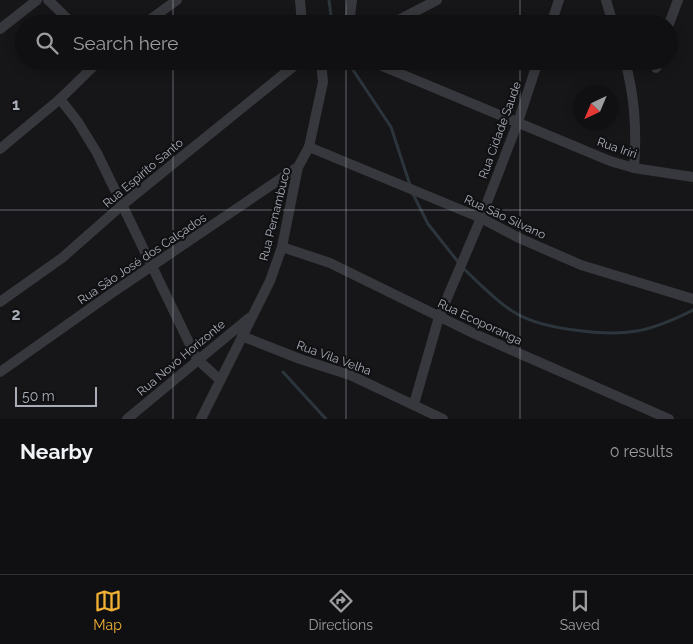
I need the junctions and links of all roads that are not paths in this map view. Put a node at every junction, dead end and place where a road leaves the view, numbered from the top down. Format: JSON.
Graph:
{"nodes":[{"id":1,"x":37,"y":0,"type":"edge"},
{"id":2,"x":48,"y":0,"type":"edge"},
{"id":3,"x":177,"y":0,"type":"edge"},
{"id":4,"x":300,"y":0,"type":"edge"},
{"id":5,"x":352,"y":0,"type":"edge"},
{"id":6,"x":437,"y":0,"type":"edge"},
{"id":7,"x":559,"y":0,"type":"edge"},
{"id":8,"x":606,"y":0,"type":"edge"},
{"id":9,"x":678,"y":0,"type":"edge"},
{"id":10,"x":18,"y":15,"type":"edge"},
{"id":11,"x":64,"y":15,"type":"edge"},
{"id":12,"x":156,"y":15,"type":"edge"},
{"id":13,"x":301,"y":15,"type":"edge"},
{"id":14,"x":350,"y":15,"type":"edge"},
{"id":15,"x":408,"y":15,"type":"edge"},
{"id":16,"x":554,"y":15,"type":"edge"},
{"id":17,"x":610,"y":15,"type":"edge"},
{"id":18,"x":672,"y":15,"type":"edge"},
{"id":19,"x":15,"y":17,"type":"edge"},
{"id":20,"x":0,"y":29,"type":"edge"},
{"id":21,"x":90,"y":70,"type":"edge"},
{"id":22,"x":289,"y":70,"type":"edge"},
{"id":23,"x":321,"y":70,"type":"edge"},
{"id":24,"x":392,"y":70,"type":"edge"},
{"id":25,"x":535,"y":70,"type":"edge"},
{"id":26,"x":627,"y":70,"type":"edge"},
{"id":27,"x":60,"y":99,"type":"junction"},
{"id":28,"x":518,"y":122,"type":"junction"},
{"id":29,"x":309,"y":147,"type":"junction"},
{"id":30,"x":0,"y":149,"type":"edge"},
{"id":31,"x":298,"y":167,"type":"junction"},
{"id":32,"x":634,"y":168,"type":"junction"},
{"id":33,"x":693,"y":177,"type":"edge"},
{"id":34,"x":121,"y":206,"type":"junction"},
{"id":35,"x":481,"y":218,"type":"junction"},
{"id":36,"x":282,"y":247,"type":"junction"},
{"id":37,"x":153,"y":266,"type":"junction"},
{"id":38,"x":693,"y":299,"type":"edge"},
{"id":39,"x":0,"y":302,"type":"edge"},
{"id":40,"x":252,"y":316,"type":"junction"},
{"id":41,"x":439,"y":318,"type":"junction"},
{"id":42,"x":242,"y":336,"type":"junction"},
{"id":43,"x":197,"y":359,"type":"junction"},
{"id":44,"x":0,"y":372,"type":"edge"},
{"id":45,"x":220,"y":380,"type":"junction"},
{"id":46,"x":414,"y":404,"type":"junction"},
{"id":47,"x":127,"y":419,"type":"edge"},
{"id":48,"x":201,"y":419,"type":"edge"},
{"id":49,"x":443,"y":419,"type":"edge"},
{"id":50,"x":669,"y":419,"type":"edge"}],
"edges":[{"from":1,"to":10,"type":"street"},
{"from":2,"to":11,"type":"street"},
{"from":3,"to":12,"type":"street"},
{"from":4,"to":13,"type":"street"},
{"from":5,"to":14,"type":"street"},
{"from":6,"to":15,"type":"street"},
{"from":7,"to":16,"type":"street"},
{"from":8,"to":17,"type":"street"},
{"from":9,"to":18,"type":"street"},
{"from":19,"to":20,"type":"street"},
{"from":21,"to":27,"type":"street"},
{"from":22,"to":34,"type":"street","name":"Rua Espírito Santo"},
{"from":23,"to":29,"type":"street","name":"Rua Pernambuco"},
{"from":24,"to":28,"type":"street","name":"Rua Iriri"},
{"from":25,"to":28,"type":"street","name":"Rua Cidade Saude"},
{"from":26,"to":32,"type":"street"},
{"from":27,"to":30,"type":"street"},
{"from":27,"to":34,"type":"street"},
{"from":28,"to":32,"type":"street","name":"Rua Iriri"},
{"from":28,"to":35,"type":"street","name":"Rua Cidade Saude"},
{"from":29,"to":31,"type":"street","name":"Rua Pernambuco"},
{"from":29,"to":35,"type":"street","name":"Rua São Silvano"},
{"from":31,"to":36,"type":"street","name":"Rua Pernambuco"},
{"from":31,"to":37,"type":"street","name":"Rua São José dos Calçados"},
{"from":32,"to":33,"type":"street","name":"Rua Iriri"},
{"from":34,"to":37,"type":"street"},
{"from":34,"to":39,"type":"street","name":"Rua Espírito Santo"},
{"from":35,"to":38,"type":"street","name":"Rua São Silvano"},
{"from":35,"to":41,"type":"street","name":"Rua Cidade Saude"},
{"from":36,"to":40,"type":"street","name":"Rua Pernambuco"},
{"from":36,"to":41,"type":"street","name":"Rua Ecoporanga"},
{"from":37,"to":43,"type":"street"},
{"from":37,"to":44,"type":"street","name":"Rua São José dos Calçados"},
{"from":40,"to":42,"type":"street","name":"Rua Pernambuco"},
{"from":40,"to":43,"type":"street","name":"Rua Novo Horizonte"},
{"from":41,"to":46,"type":"street","name":"Rua Cidade Saude"},
{"from":41,"to":50,"type":"street","name":"Rua Ecoporanga"},
{"from":42,"to":45,"type":"street","name":"Rua Pernambuco"},
{"from":42,"to":46,"type":"street","name":"Rua Vila Velha"},
{"from":43,"to":45,"type":"street"},
{"from":43,"to":47,"type":"street","name":"Rua Novo Horizonte"},
{"from":45,"to":48,"type":"street","name":"Rua Pernambuco"},
{"from":46,"to":49,"type":"street","name":"Rua Vila Velha"}]}
